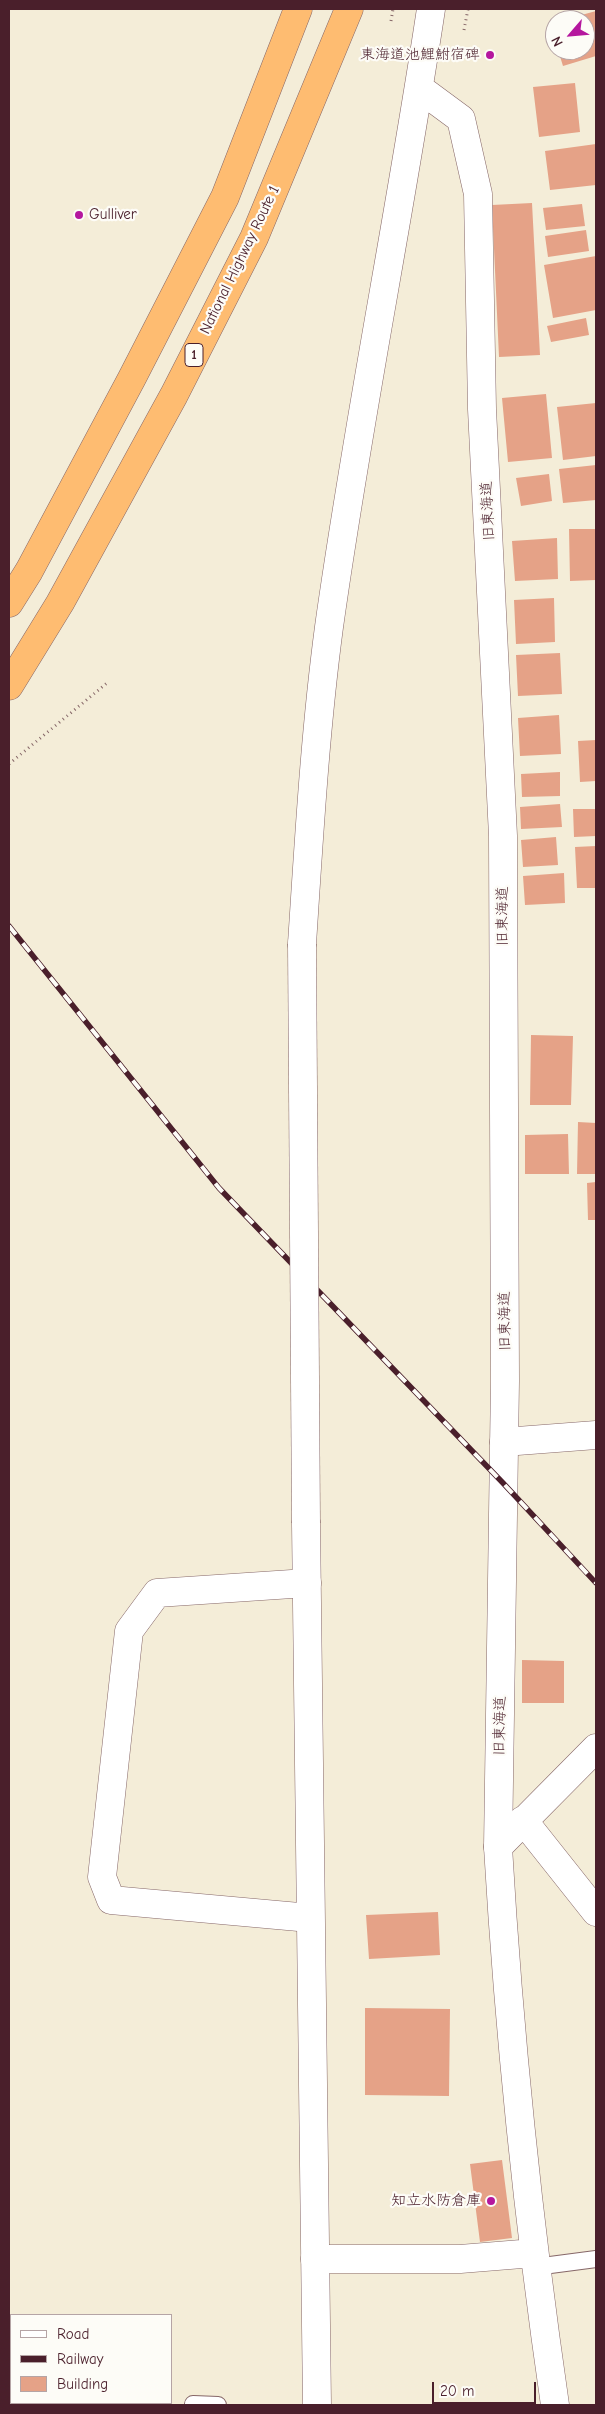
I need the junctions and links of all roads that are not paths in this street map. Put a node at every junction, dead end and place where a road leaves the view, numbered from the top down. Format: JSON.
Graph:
{"nodes":[{"id":1,"x":298,"y":9,"type":"edge"},
{"id":2,"x":349,"y":9,"type":"edge"},
{"id":3,"x":431,"y":9,"type":"edge"},
{"id":4,"x":419,"y":88,"type":"junction"},
{"id":5,"x":9,"y":603,"type":"edge"},
{"id":6,"x":9,"y":686,"type":"edge"},
{"id":7,"x":596,"y":1435,"type":"edge"},
{"id":8,"x":504,"y":1442,"type":"junction"},
{"id":9,"x":307,"y":1583,"type":"junction"},
{"id":10,"x":596,"y":1748,"type":"edge"},
{"id":11,"x":523,"y":1820,"type":"junction"},
{"id":12,"x":498,"y":1847,"type":"junction"},
{"id":13,"x":596,"y":1912,"type":"edge"},
{"id":14,"x":310,"y":1918,"type":"junction"},
{"id":15,"x":315,"y":2259,"type":"junction"},
{"id":16,"x":596,"y":2259,"type":"edge"},
{"id":17,"x":534,"y":2260,"type":"junction"},
{"id":18,"x":193,"y":2404,"type":"dead end"},
{"id":19,"x":218,"y":2405,"type":"edge"},
{"id":20,"x":317,"y":2405,"type":"edge"},
{"id":21,"x":555,"y":2405,"type":"edge"}],
"edges":[{"from":1,"to":5,"type":"highway"},
{"from":2,"to":6,"type":"highway","name":"National Highway Route 1","number":"1"},
{"from":3,"to":4,"type":"street"},
{"from":4,"to":8,"type":"street","name":"旧東海道"},
{"from":4,"to":9,"type":"street","bridge":true},
{"from":7,"to":8,"type":"street"},
{"from":8,"to":12,"type":"street","name":"旧東海道"},
{"from":9,"to":14,"type":"street"},
{"from":9,"to":14,"type":"street"},
{"from":10,"to":11,"type":"street"},
{"from":11,"to":12,"type":"street"},
{"from":11,"to":13,"type":"street"},
{"from":12,"to":17,"type":"street","name":"旧東海道"},
{"from":14,"to":15,"type":"street"},
{"from":15,"to":17,"type":"street"},
{"from":15,"to":20,"type":"street"},
{"from":16,"to":17,"type":"lane"},
{"from":17,"to":21,"type":"street","name":"旧東海道"},
{"from":18,"to":19,"type":"lane"}]}
